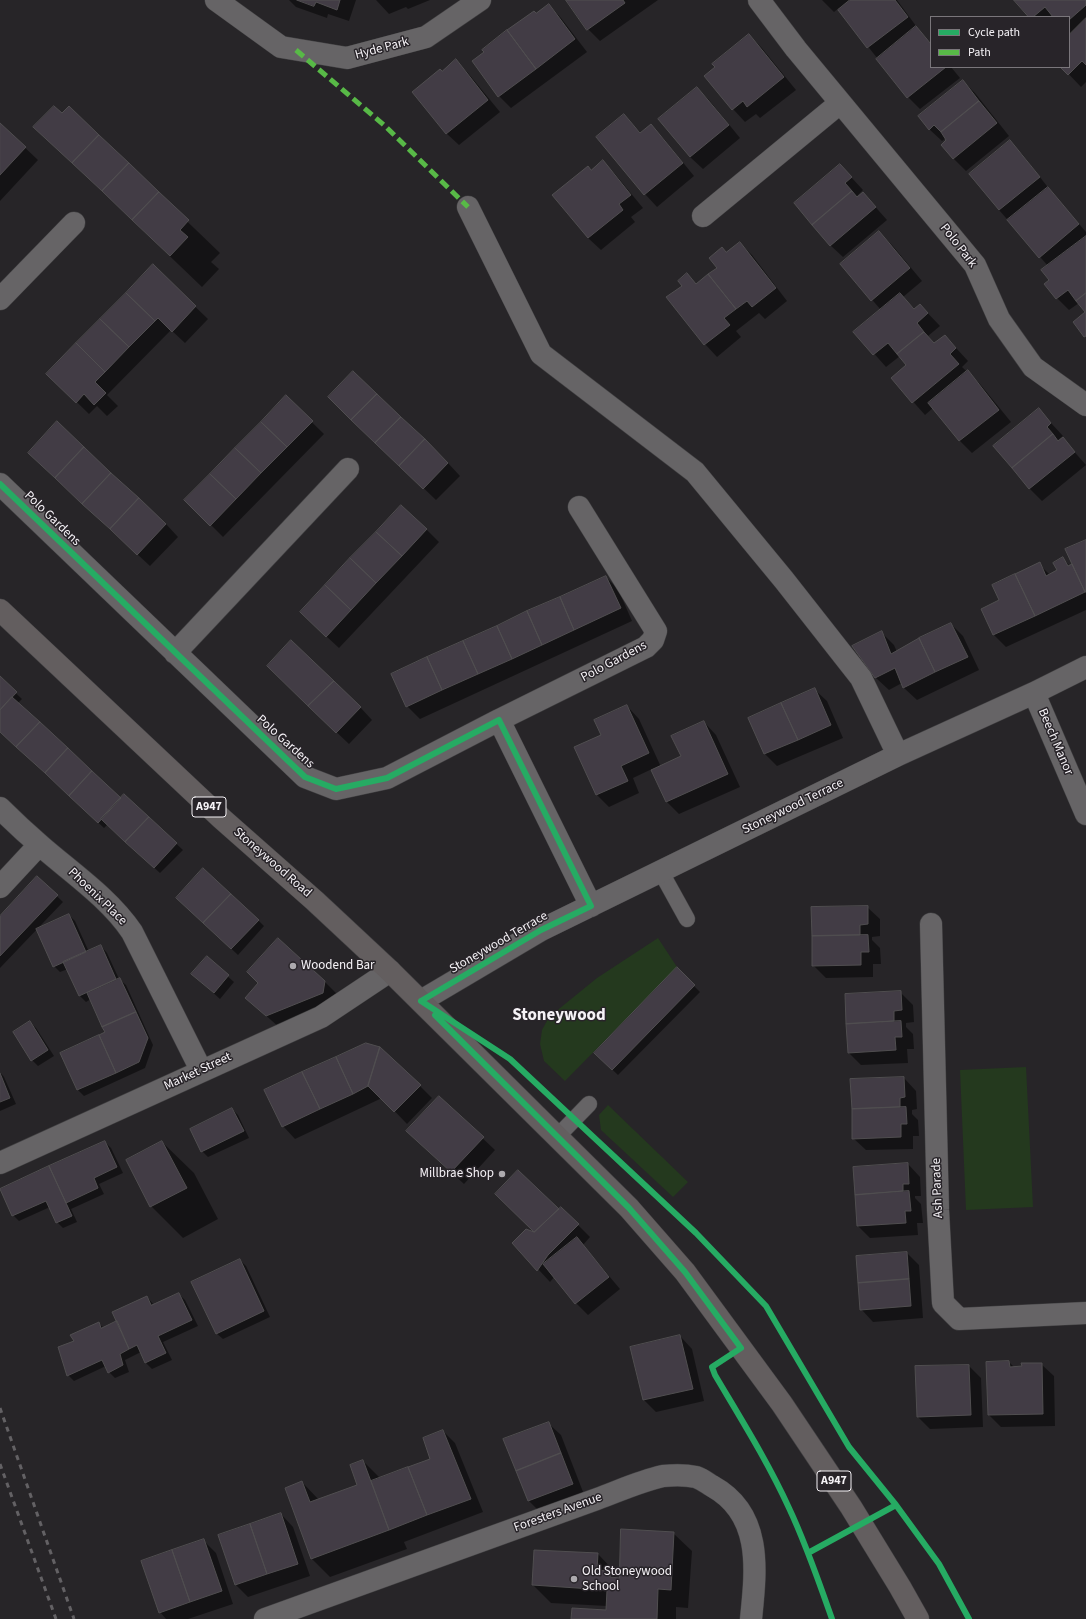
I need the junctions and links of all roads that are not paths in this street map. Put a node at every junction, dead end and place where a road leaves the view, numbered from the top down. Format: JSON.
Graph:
{"nodes":[{"id":1,"x":216,"y":0,"type":"edge"},
{"id":2,"x":480,"y":0,"type":"edge"},
{"id":3,"x":759,"y":0,"type":"edge"},
{"id":4,"x":840,"y":103,"type":"junction"},
{"id":5,"x":468,"y":207,"type":"dead end"},
{"id":6,"x":703,"y":216,"type":"dead end"},
{"id":7,"x":74,"y":223,"type":"dead end"},
{"id":8,"x":0,"y":299,"type":"edge"},
{"id":9,"x":1086,"y":405,"type":"edge"},
{"id":10,"x":348,"y":468,"type":"dead end"},
{"id":11,"x":0,"y":484,"type":"edge"},
{"id":12,"x":579,"y":507,"type":"dead end"},
{"id":13,"x":0,"y":610,"type":"edge"},
{"id":14,"x":175,"y":653,"type":"junction"},
{"id":15,"x":1086,"y":667,"type":"edge"},
{"id":16,"x":1034,"y":693,"type":"junction"},
{"id":17,"x":500,"y":720,"type":"junction"},
{"id":18,"x":898,"y":755,"type":"junction"},
{"id":19,"x":0,"y":808,"type":"edge"},
{"id":20,"x":1086,"y":814,"type":"edge"},
{"id":21,"x":39,"y":845,"type":"junction"},
{"id":22,"x":661,"y":872,"type":"junction"},
{"id":23,"x":0,"y":887,"type":"edge"},
{"id":24,"x":591,"y":906,"type":"junction"},
{"id":25,"x":687,"y":919,"type":"dead end"},
{"id":26,"x":931,"y":924,"type":"dead end"},
{"id":27,"x":390,"y":972,"type":"junction"},
{"id":28,"x":421,"y":1001,"type":"junction"},
{"id":29,"x":201,"y":1070,"type":"junction"},
{"id":30,"x":589,"y":1104,"type":"dead end"},
{"id":31,"x":557,"y":1137,"type":"junction"},
{"id":32,"x":0,"y":1163,"type":"edge"},
{"id":33,"x":1086,"y":1313,"type":"edge"},
{"id":34,"x":265,"y":1619,"type":"edge"},
{"id":35,"x":751,"y":1619,"type":"edge"},
{"id":36,"x":918,"y":1619,"type":"edge"}],
"edges":[{"from":1,"to":2,"type":"street","name":"Hyde Park"},
{"from":3,"to":4,"type":"street","name":"Polo Park"},
{"from":4,"to":6,"type":"street"},
{"from":4,"to":9,"type":"street","name":"Polo Park"},
{"from":5,"to":18,"type":"street"},
{"from":7,"to":8,"type":"street"},
{"from":10,"to":14,"type":"street"},
{"from":11,"to":14,"type":"street","name":"Polo Gardens"},
{"from":12,"to":17,"type":"street","name":"Polo Gardens"},
{"from":13,"to":27,"type":"main road","name":"Stoneywood Road","number":"A947"},
{"from":14,"to":17,"type":"street","name":"Polo Gardens"},
{"from":15,"to":16,"type":"street","name":"Stoneywood Terrace"},
{"from":16,"to":18,"type":"street","name":"Stoneywood Terrace"},
{"from":16,"to":20,"type":"street","name":"Beech Manor"},
{"from":17,"to":24,"type":"street"},
{"from":18,"to":22,"type":"street","name":"Stoneywood Terrace"},
{"from":19,"to":21,"type":"street","name":"Phoenix Place"},
{"from":21,"to":23,"type":"street"},
{"from":21,"to":29,"type":"street","name":"Phoenix Place"},
{"from":22,"to":24,"type":"street","name":"Stoneywood Terrace"},
{"from":22,"to":25,"type":"lane"},
{"from":24,"to":28,"type":"street","name":"Stoneywood Terrace"},
{"from":26,"to":33,"type":"street","name":"Ash Parade"},
{"from":27,"to":28,"type":"main road","name":"Stoneywood Road","number":"A947"},
{"from":27,"to":29,"type":"street","name":"Market Street"},
{"from":28,"to":31,"type":"main road","number":"A947"},
{"from":29,"to":32,"type":"street","name":"Market Street"},
{"from":30,"to":31,"type":"lane"},
{"from":31,"to":36,"type":"main road","number":"A947"},
{"from":34,"to":35,"type":"street","name":"Foresters Avenue"}]}
